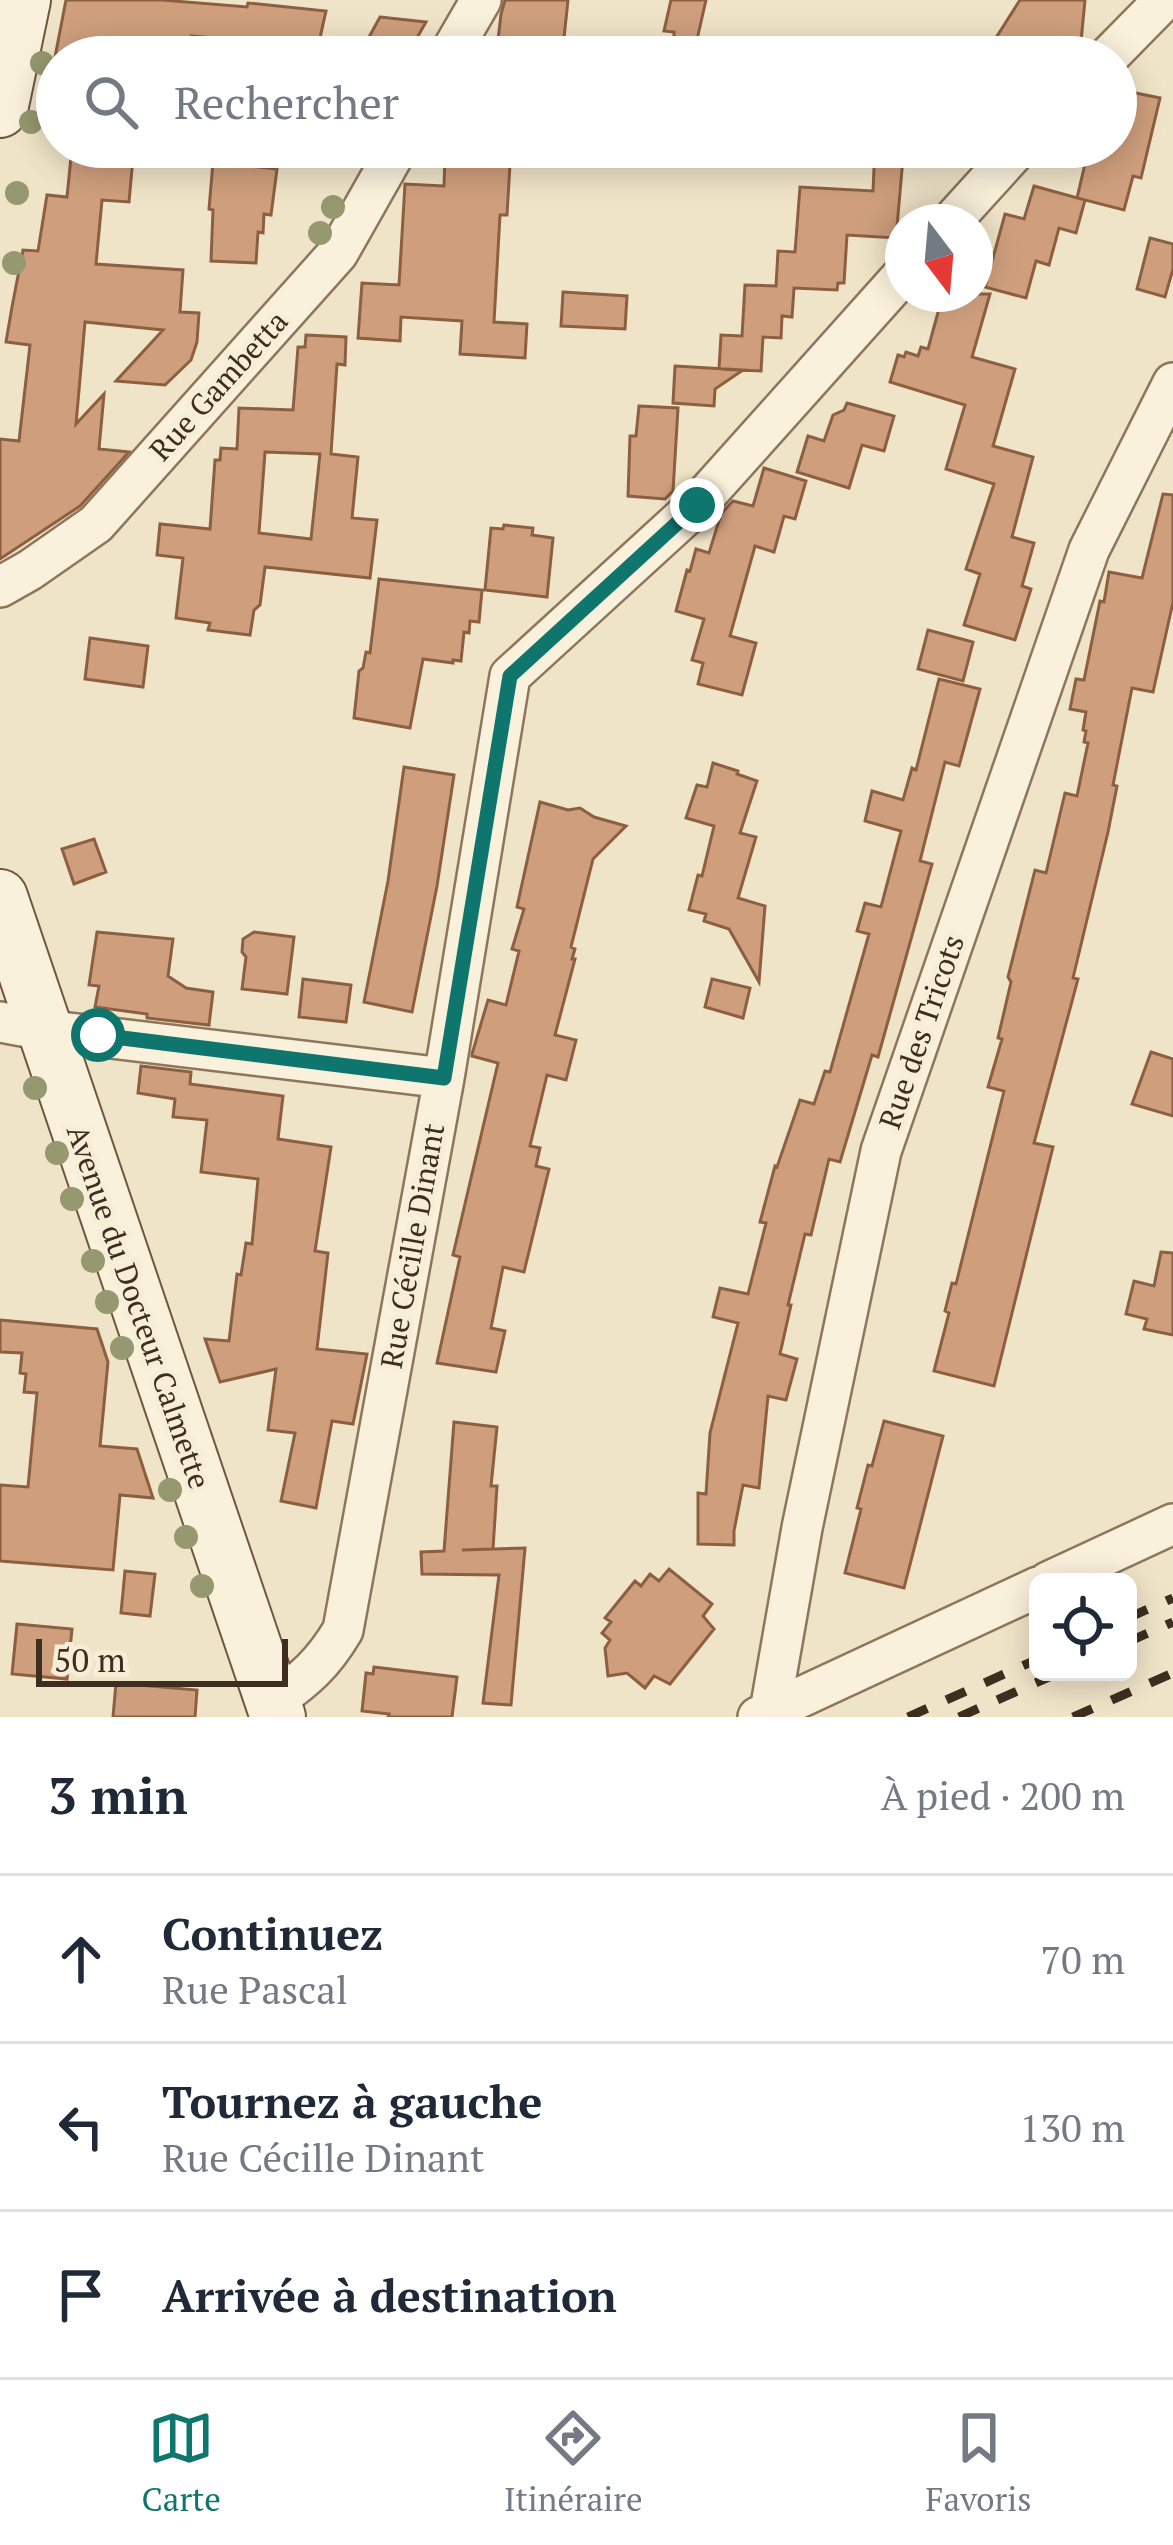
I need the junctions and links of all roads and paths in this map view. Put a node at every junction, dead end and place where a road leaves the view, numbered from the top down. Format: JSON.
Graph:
{"nodes":[{"id":1,"x":23,"y":0,"type":"edge"},
{"id":2,"x":481,"y":0,"type":"edge"},
{"id":3,"x":1164,"y":0,"type":"edge"},
{"id":4,"x":460,"y":36,"type":"edge"},
{"id":5,"x":1129,"y":36,"type":"edge"},
{"id":6,"x":0,"y":110,"type":"edge"},
{"id":7,"x":386,"y":168,"type":"edge"},
{"id":8,"x":1000,"y":168,"type":"edge"},
{"id":9,"x":967,"y":204,"type":"edge"},
{"id":10,"x":885,"y":295,"type":"edge"},
{"id":11,"x":1173,"y":383,"type":"edge"},
{"id":12,"x":0,"y":587,"type":"edge"},
{"id":13,"x":0,"y":898,"type":"edge"},
{"id":14,"x":22,"y":1026,"type":"edge"},
{"id":15,"x":444,"y":1078,"type":"junction"},
{"id":16,"x":1173,"y":1524,"type":"edge"},
{"id":17,"x":1067,"y":1573,"type":"edge"},
{"id":18,"x":1029,"y":1591,"type":"edge"},
{"id":19,"x":276,"y":1710,"type":"edge"},
{"id":20,"x":764,"y":1714,"type":"edge"}],
"edges":[{"from":1,"to":6,"type":"main road"},
{"from":2,"to":4,"type":"street"},
{"from":3,"to":5,"type":"street"},
{"from":7,"to":12,"type":"street","name":"Rue Gambetta"},
{"from":8,"to":9,"type":"street"},
{"from":10,"to":15,"type":"street","name":"Rue Cécille Dinant"},
{"from":11,"to":20,"type":"street","name":"Rue des Tricots"},
{"from":13,"to":14,"type":"main road","name":"Avenue du Docteur Calmette"},
{"from":14,"to":15,"type":"street"},
{"from":14,"to":19,"type":"main road","name":"Avenue du Docteur Calmette"},
{"from":15,"to":19,"type":"street","name":"Rue Cécille Dinant"},
{"from":16,"to":17,"type":"street"},
{"from":18,"to":20,"type":"street"}]}
